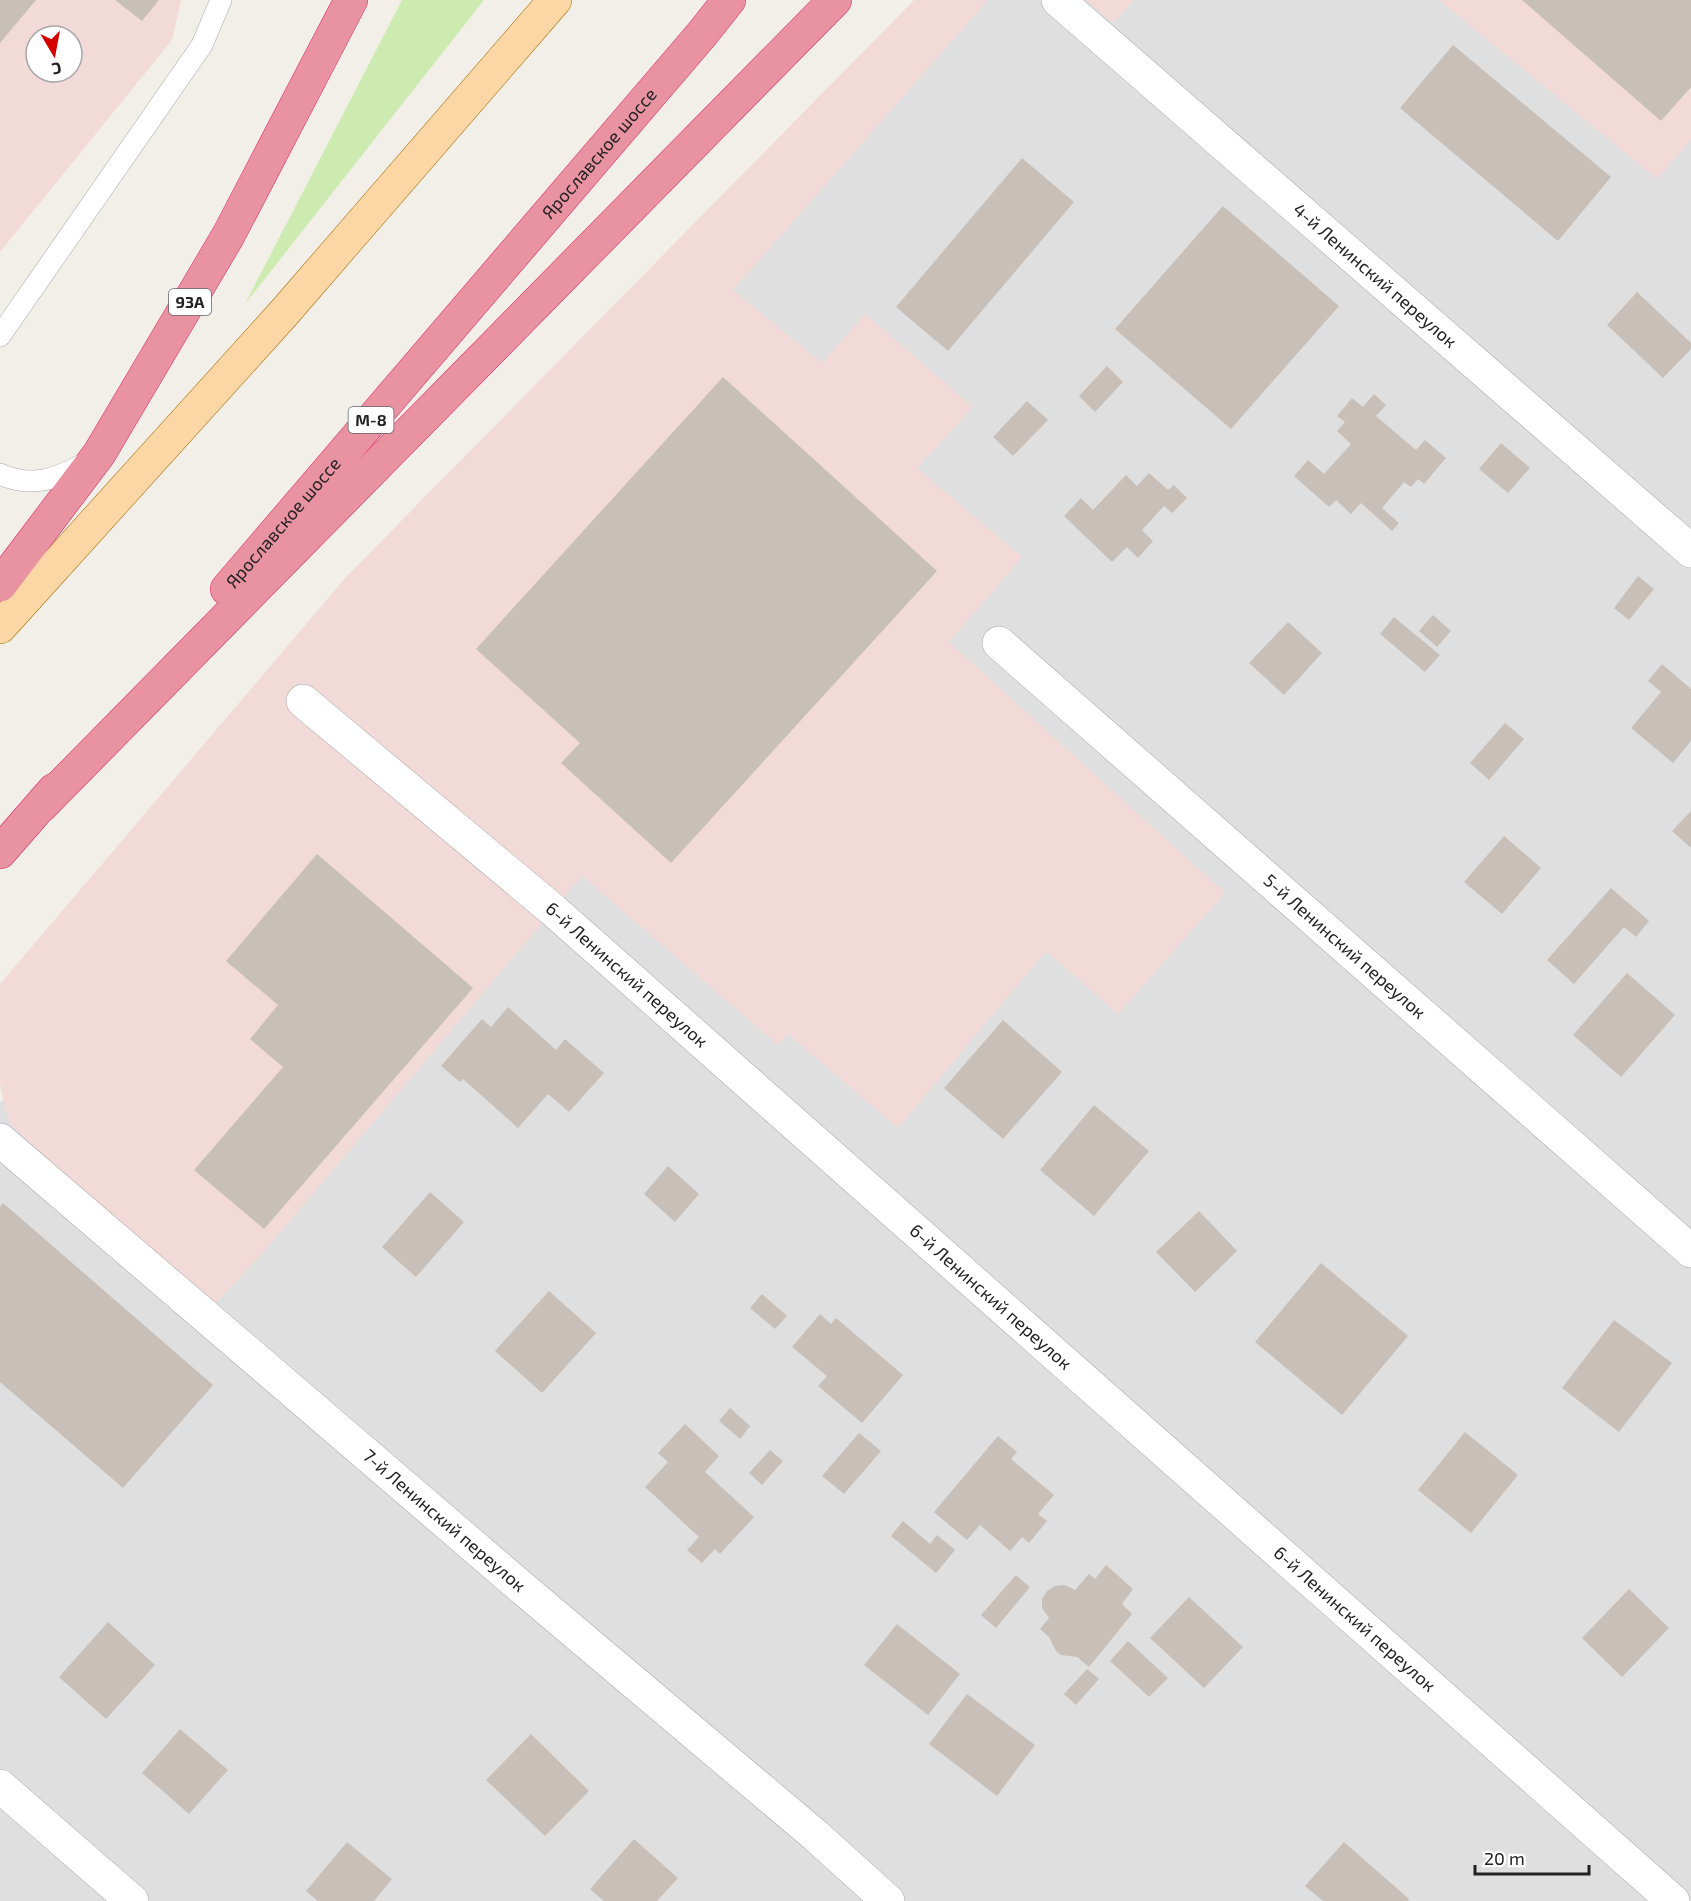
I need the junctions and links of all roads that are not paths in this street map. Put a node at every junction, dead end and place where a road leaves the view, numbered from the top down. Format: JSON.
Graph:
{"nodes":[{"id":1,"x":221,"y":0,"type":"edge"},
{"id":2,"x":351,"y":0,"type":"edge"},
{"id":3,"x":555,"y":0,"type":"edge"},
{"id":4,"x":729,"y":0,"type":"edge"},
{"id":5,"x":1058,"y":0,"type":"edge"},
{"id":6,"x":834,"y":1,"type":"edge"},
{"id":7,"x":0,"y":336,"type":"edge"},
{"id":8,"x":99,"y":454,"type":"junction"},
{"id":9,"x":0,"y":474,"type":"edge"},
{"id":10,"x":1691,"y":552,"type":"edge"},
{"id":11,"x":0,"y":585,"type":"edge"},
{"id":12,"x":0,"y":627,"type":"edge"},
{"id":13,"x":999,"y":643,"type":"dead end"},
{"id":14,"x":303,"y":700,"type":"dead end"},
{"id":15,"x":41,"y":806,"type":"junction"},
{"id":16,"x":0,"y":852,"type":"edge"},
{"id":17,"x":0,"y":1140,"type":"edge"},
{"id":18,"x":1691,"y":1251,"type":"edge"},
{"id":19,"x":0,"y":1786,"type":"edge"},
{"id":20,"x":132,"y":1901,"type":"edge"},
{"id":21,"x":888,"y":1901,"type":"edge"},
{"id":22,"x":1673,"y":1901,"type":"edge"}],
"edges":[{"from":1,"to":7,"type":"lane"},
{"from":2,"to":8,"type":"highway","number":"93A"},
{"from":3,"to":12,"type":"main road"},
{"from":4,"to":15,"type":"highway","name":"Ярославское шоссе","number":"М-8"},
{"from":5,"to":10,"type":"street","name":"4-й Ленинский переулок"},
{"from":6,"to":15,"type":"highway"},
{"from":8,"to":9,"type":"lane"},
{"from":8,"to":11,"type":"highway","number":"93A"},
{"from":13,"to":18,"type":"street","name":"5-й Ленинский переулок"},
{"from":14,"to":22,"type":"street","name":"6-й Ленинский переулок"},
{"from":15,"to":16,"type":"highway","name":"Ярославское шоссе","number":"М-8"},
{"from":17,"to":21,"type":"street","name":"7-й Ленинский переулок"},
{"from":19,"to":20,"type":"street"}]}
